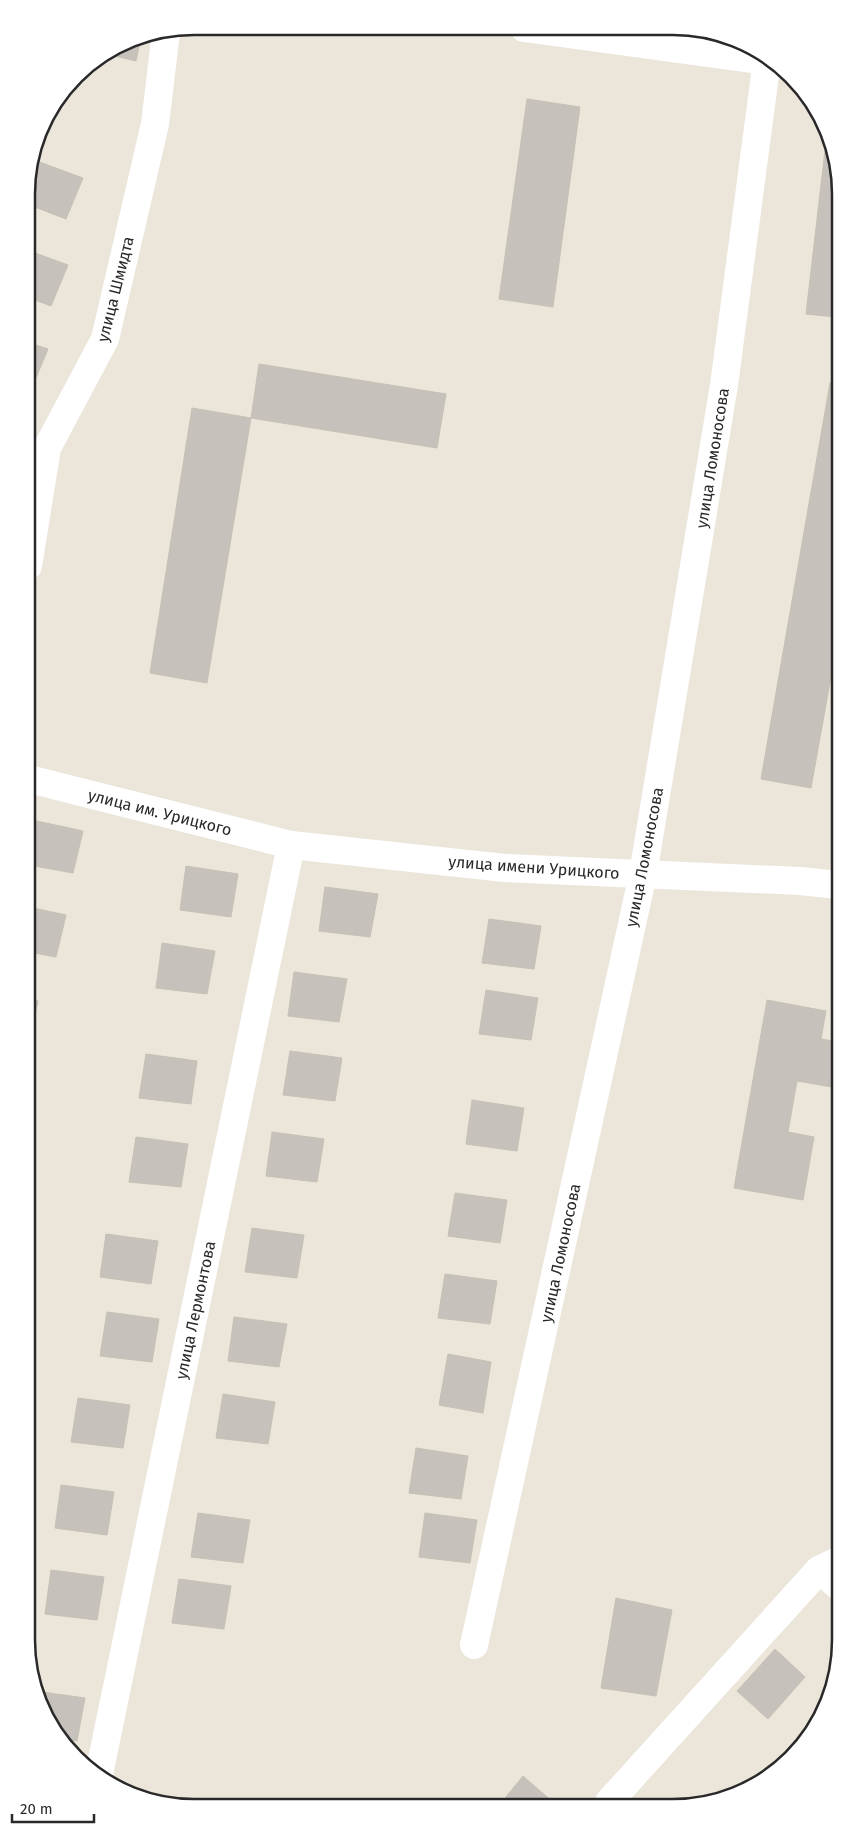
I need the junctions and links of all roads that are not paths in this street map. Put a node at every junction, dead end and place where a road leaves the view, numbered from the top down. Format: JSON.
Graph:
{"nodes":[{"id":1,"x":576,"y":35,"type":"edge"},
{"id":2,"x":165,"y":38,"type":"edge"},
{"id":3,"x":758,"y":60,"type":"edge"},
{"id":4,"x":766,"y":66,"type":"edge"},
{"id":5,"x":38,"y":444,"type":"edge"},
{"id":6,"x":35,"y":481,"type":"edge"},
{"id":7,"x":35,"y":781,"type":"edge"},
{"id":8,"x":290,"y":845,"type":"junction"},
{"id":9,"x":642,"y":874,"type":"junction"},
{"id":10,"x":832,"y":884,"type":"edge"},
{"id":11,"x":829,"y":1565,"type":"edge"},
{"id":12,"x":474,"y":1645,"type":"dead end"},
{"id":13,"x":100,"y":1768,"type":"edge"},
{"id":14,"x":612,"y":1799,"type":"edge"}],
"edges":[{"from":1,"to":3,"type":"street"},
{"from":2,"to":5,"type":"street","name":"улица Шмидта"},
{"from":4,"to":9,"type":"street","name":"улица Ломоносова"},
{"from":5,"to":6,"type":"street","name":"улица Шмидта"},
{"from":7,"to":8,"type":"street","name":"улица им. Урицкого"},
{"from":8,"to":9,"type":"street","name":"улица имени Урицкого"},
{"from":8,"to":13,"type":"street","name":"улица Лермонтова"},
{"from":9,"to":10,"type":"street","name":"улица имени Урицкого"},
{"from":9,"to":12,"type":"street","name":"улица Ломоносова"},
{"from":11,"to":14,"type":"street"}]}
